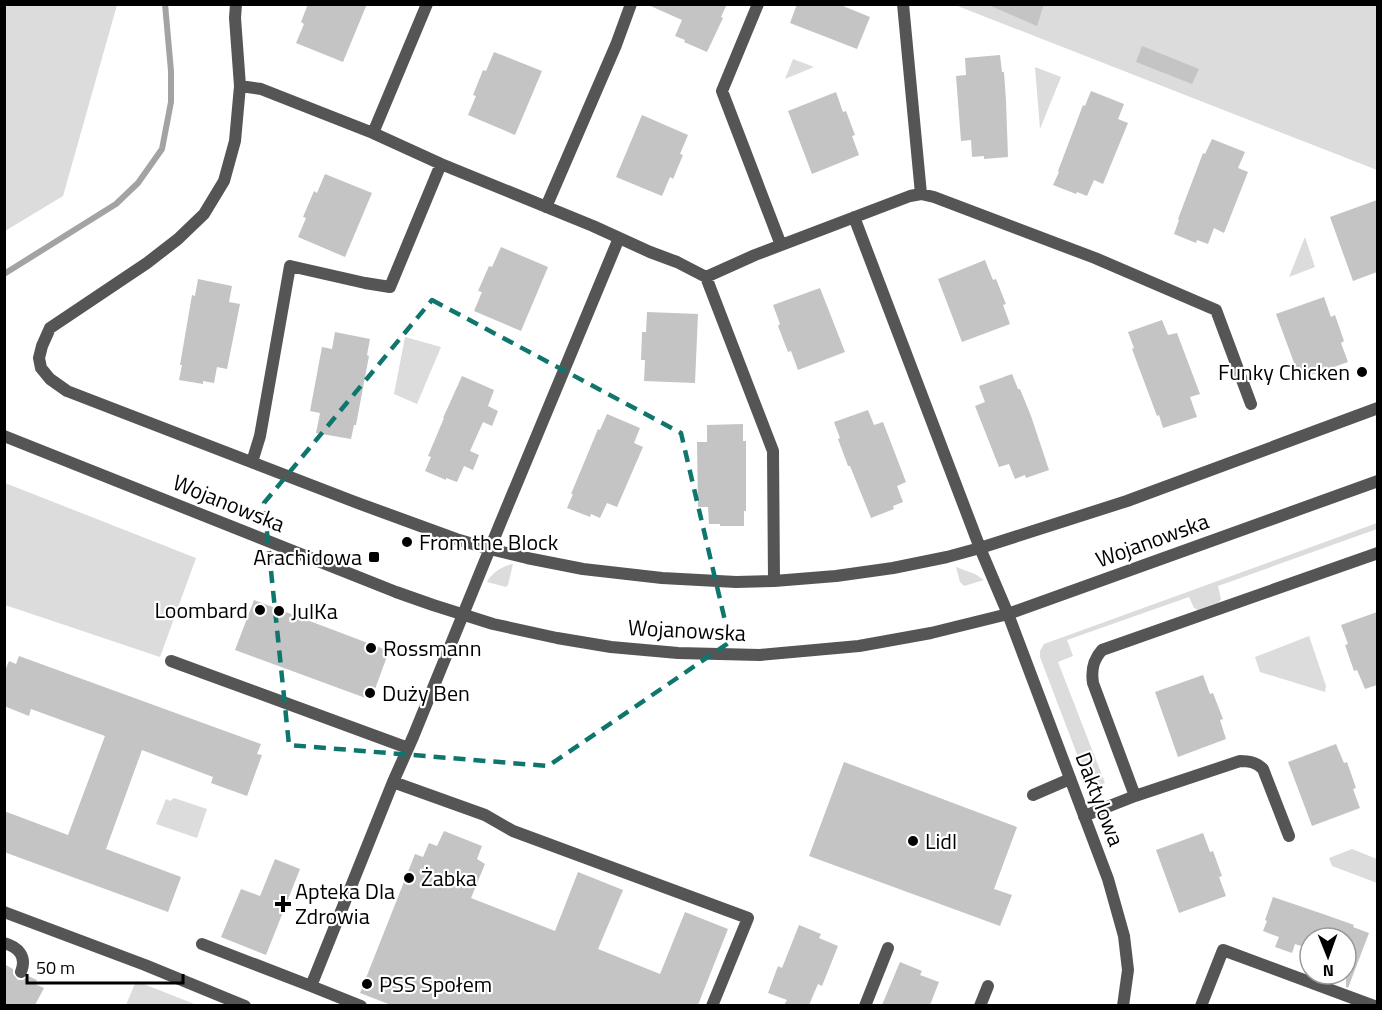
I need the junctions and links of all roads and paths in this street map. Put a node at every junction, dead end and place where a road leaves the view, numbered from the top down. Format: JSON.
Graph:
{"nodes":[{"id":1,"x":236,"y":4,"type":"edge"},
{"id":2,"x":427,"y":4,"type":"edge"},
{"id":3,"x":631,"y":4,"type":"edge"},
{"id":4,"x":758,"y":4,"type":"edge"},
{"id":5,"x":903,"y":4,"type":"edge"},
{"id":6,"x":240,"y":86,"type":"junction"},
{"id":7,"x":373,"y":133,"type":"junction"},
{"id":8,"x":441,"y":164,"type":"junction"},
{"id":9,"x":921,"y":194,"type":"junction"},
{"id":10,"x":546,"y":207,"type":"junction"},
{"id":11,"x":854,"y":217,"type":"junction"},
{"id":12,"x":619,"y":237,"type":"junction"},
{"id":13,"x":781,"y":245,"type":"junction"},
{"id":14,"x":706,"y":277,"type":"junction"},
{"id":15,"x":1251,"y":404,"type":"dead end"},
{"id":16,"x":1377,"y":408,"type":"edge"},
{"id":17,"x":4,"y":436,"type":"edge"},
{"id":18,"x":252,"y":462,"type":"junction"},
{"id":19,"x":1377,"y":481,"type":"edge"},
{"id":20,"x":980,"y":548,"type":"junction"},
{"id":21,"x":490,"y":549,"type":"junction"},
{"id":22,"x":1377,"y":553,"type":"edge"},
{"id":23,"x":774,"y":581,"type":"junction"},
{"id":24,"x":1008,"y":614,"type":"junction"},
{"id":25,"x":464,"y":615,"type":"junction"},
{"id":26,"x":171,"y":661,"type":"dead end"},
{"id":27,"x":408,"y":748,"type":"junction"},
{"id":28,"x":1070,"y":779,"type":"junction"},
{"id":29,"x":393,"y":782,"type":"junction"},
{"id":30,"x":1033,"y":795,"type":"dead end"},
{"id":31,"x":1136,"y":796,"type":"junction"},
{"id":32,"x":1084,"y":816,"type":"junction"},
{"id":33,"x":1289,"y":836,"type":"dead end"},
{"id":34,"x":4,"y":912,"type":"edge"},
{"id":35,"x":4,"y":943,"type":"edge"},
{"id":36,"x":202,"y":945,"type":"dead end"},
{"id":37,"x":888,"y":948,"type":"dead end"},
{"id":38,"x":21,"y":972,"type":"dead end"},
{"id":39,"x":311,"y":986,"type":"junction"},
{"id":40,"x":988,"y":987,"type":"dead end"},
{"id":41,"x":245,"y":1005,"type":"edge"},
{"id":42,"x":361,"y":1005,"type":"edge"},
{"id":43,"x":712,"y":1005,"type":"edge"},
{"id":44,"x":865,"y":1005,"type":"edge"},
{"id":45,"x":980,"y":1005,"type":"edge"},
{"id":46,"x":1123,"y":1005,"type":"edge"},
{"id":47,"x":1202,"y":1005,"type":"edge"},
{"id":48,"x":1374,"y":1005,"type":"edge"}],
"edges":[{"from":1,"to":6,"type":"street"},
{"from":2,"to":7,"type":"street"},
{"from":3,"to":10,"type":"street"},
{"from":4,"to":13,"type":"street"},
{"from":5,"to":9,"type":"street"},
{"from":6,"to":7,"type":"street"},
{"from":6,"to":18,"type":"street"},
{"from":7,"to":8,"type":"street"},
{"from":8,"to":10,"type":"street"},
{"from":8,"to":18,"type":"street"},
{"from":9,"to":11,"type":"street"},
{"from":9,"to":15,"type":"street"},
{"from":10,"to":12,"type":"street"},
{"from":11,"to":13,"type":"street"},
{"from":11,"to":20,"type":"street","name":"Daktylowa"},
{"from":12,"to":14,"type":"street"},
{"from":12,"to":21,"type":"street"},
{"from":13,"to":14,"type":"street"},
{"from":14,"to":23,"type":"street"},
{"from":16,"to":20,"type":"street"},
{"from":17,"to":25,"type":"street","name":"Wojanowska"},
{"from":18,"to":21,"type":"street"},
{"from":19,"to":24,"type":"street","name":"Wojanowska"},
{"from":20,"to":23,"type":"street"},
{"from":20,"to":24,"type":"street","name":"Daktylowa"},
{"from":21,"to":23,"type":"street"},
{"from":21,"to":25,"type":"street"},
{"from":22,"to":31,"type":"street"},
{"from":24,"to":25,"type":"street","name":"Wojanowska"},
{"from":24,"to":28,"type":"street","name":"Daktylowa"},
{"from":25,"to":27,"type":"street"},
{"from":26,"to":27,"type":"street"},
{"from":27,"to":29,"type":"street"},
{"from":28,"to":30,"type":"street"},
{"from":28,"to":32,"type":"street","name":"Daktylowa"},
{"from":29,"to":39,"type":"street"},
{"from":29,"to":43,"type":"street"},
{"from":31,"to":32,"type":"street"},
{"from":31,"to":33,"type":"street"},
{"from":32,"to":46,"type":"street","name":"Daktylowa"},
{"from":34,"to":41,"type":"street"},
{"from":35,"to":38,"type":"street"},
{"from":36,"to":39,"type":"street"},
{"from":37,"to":44,"type":"street"},
{"from":39,"to":42,"type":"street"},
{"from":40,"to":45,"type":"street"},
{"from":47,"to":48,"type":"street"}]}
